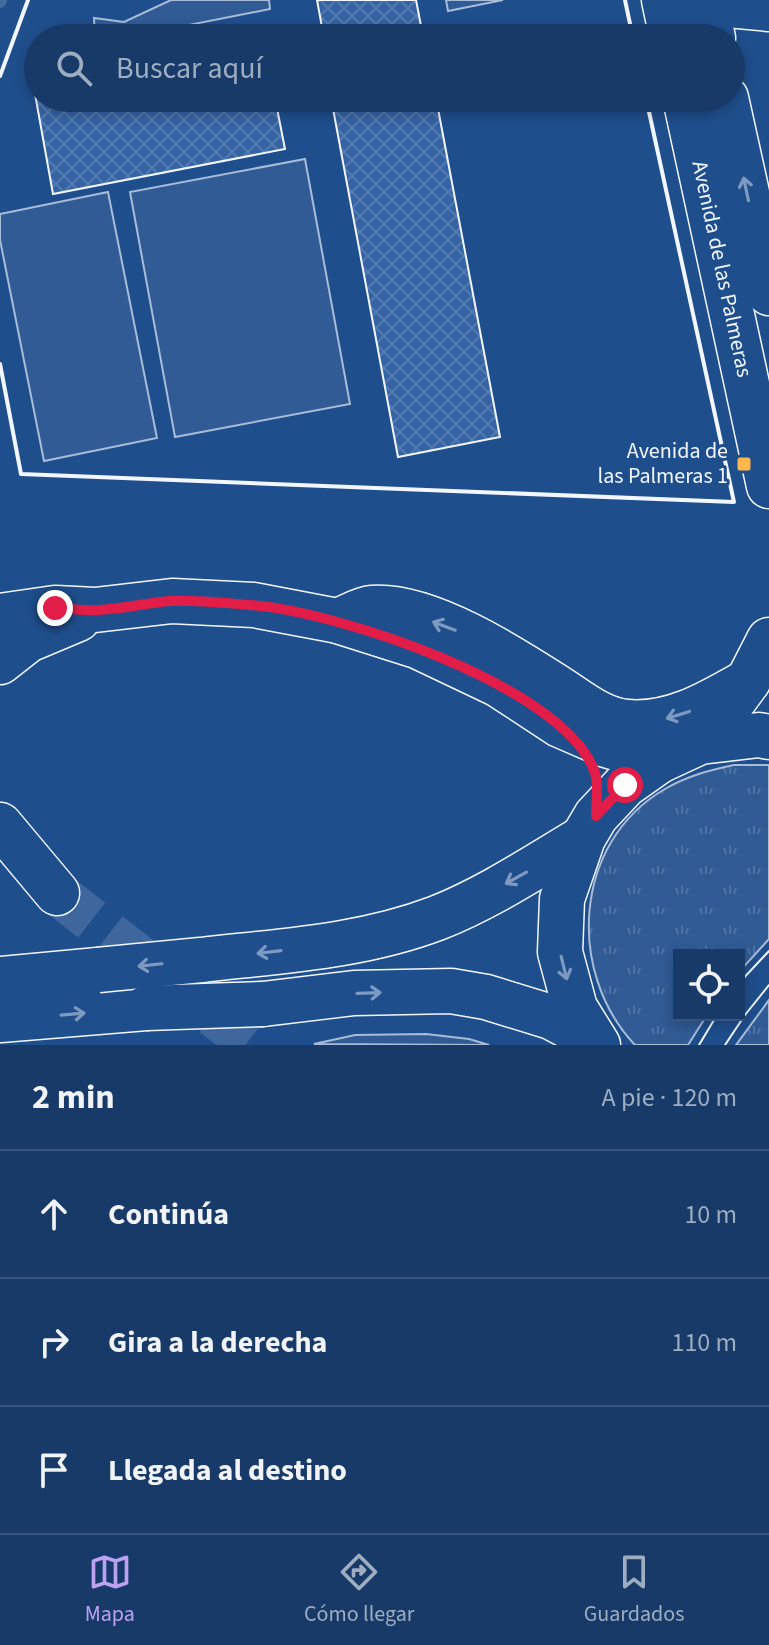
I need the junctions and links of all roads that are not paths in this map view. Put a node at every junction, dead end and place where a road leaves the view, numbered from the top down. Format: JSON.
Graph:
{"nodes":[{"id":1,"x":664,"y":0,"type":"edge"},
{"id":2,"x":769,"y":14,"type":"edge"},
{"id":3,"x":708,"y":15,"type":"edge"},
{"id":4,"x":669,"y":24,"type":"edge"},
{"id":5,"x":688,"y":112,"type":"edge"},
{"id":6,"x":729,"y":112,"type":"edge"},
{"id":7,"x":769,"y":293,"type":"edge"},
{"id":8,"x":769,"y":486,"type":"edge"},
{"id":9,"x":95,"y":610,"type":"junction"},
{"id":10,"x":0,"y":616,"type":"edge"},
{"id":11,"x":338,"y":621,"type":"junction"},
{"id":12,"x":769,"y":640,"type":"edge"},
{"id":13,"x":0,"y":662,"type":"edge"},
{"id":14,"x":748,"y":681,"type":"junction"},
{"id":15,"x":560,"y":725,"type":"junction"},
{"id":16,"x":769,"y":737,"type":"edge"},
{"id":17,"x":700,"y":742,"type":"junction"},
{"id":18,"x":659,"y":761,"type":"junction"},
{"id":19,"x":0,"y":825,"type":"edge"},
{"id":20,"x":590,"y":827,"type":"junction"},
{"id":21,"x":0,"y":853,"type":"edge"},
{"id":22,"x":0,"y":979,"type":"edge"},
{"id":23,"x":486,"y":997,"type":"junction"},
{"id":24,"x":0,"y":1020,"type":"edge"},
{"id":25,"x":0,"y":1041,"type":"edge"},
{"id":26,"x":596,"y":1042,"type":"edge"},
{"id":27,"x":16,"y":1045,"type":"edge"},
{"id":28,"x":533,"y":1045,"type":"edge"}],
"edges":[{"from":1,"to":4,"type":"main road"},
{"from":2,"to":3,"type":"street"},
{"from":5,"to":8,"type":"main road","name":"Avenida de las Palmeras"},
{"from":7,"to":6,"type":"main road","name":"Avenida de las Palmeras","one_way":true},
{"from":9,"to":10,"type":"main road"},
{"from":9,"to":11,"type":"main road"},
{"from":9,"to":13,"type":"main road"},
{"from":14,"to":11,"type":"main road","one_way":true},
{"from":11,"to":15,"type":"main road"},
{"from":12,"to":14,"type":"main road"},
{"from":14,"to":17,"type":"main road"},
{"from":15,"to":18,"type":"main road"},
{"from":15,"to":20,"type":"main road"},
{"from":16,"to":17,"type":"main road"},
{"from":17,"to":18,"type":"main road"},
{"from":18,"to":20,"type":"main road"},
{"from":19,"to":21,"type":"main road"},
{"from":20,"to":22,"type":"main road","one_way":true,"bridge":true},
{"from":20,"to":26,"type":"main road","one_way":true},
{"from":24,"to":23,"type":"main road","one_way":true,"bridge":true},
{"from":23,"to":26,"type":"main road"},
{"from":23,"to":28,"type":"main road"},
{"from":25,"to":27,"type":"main road"}]}
